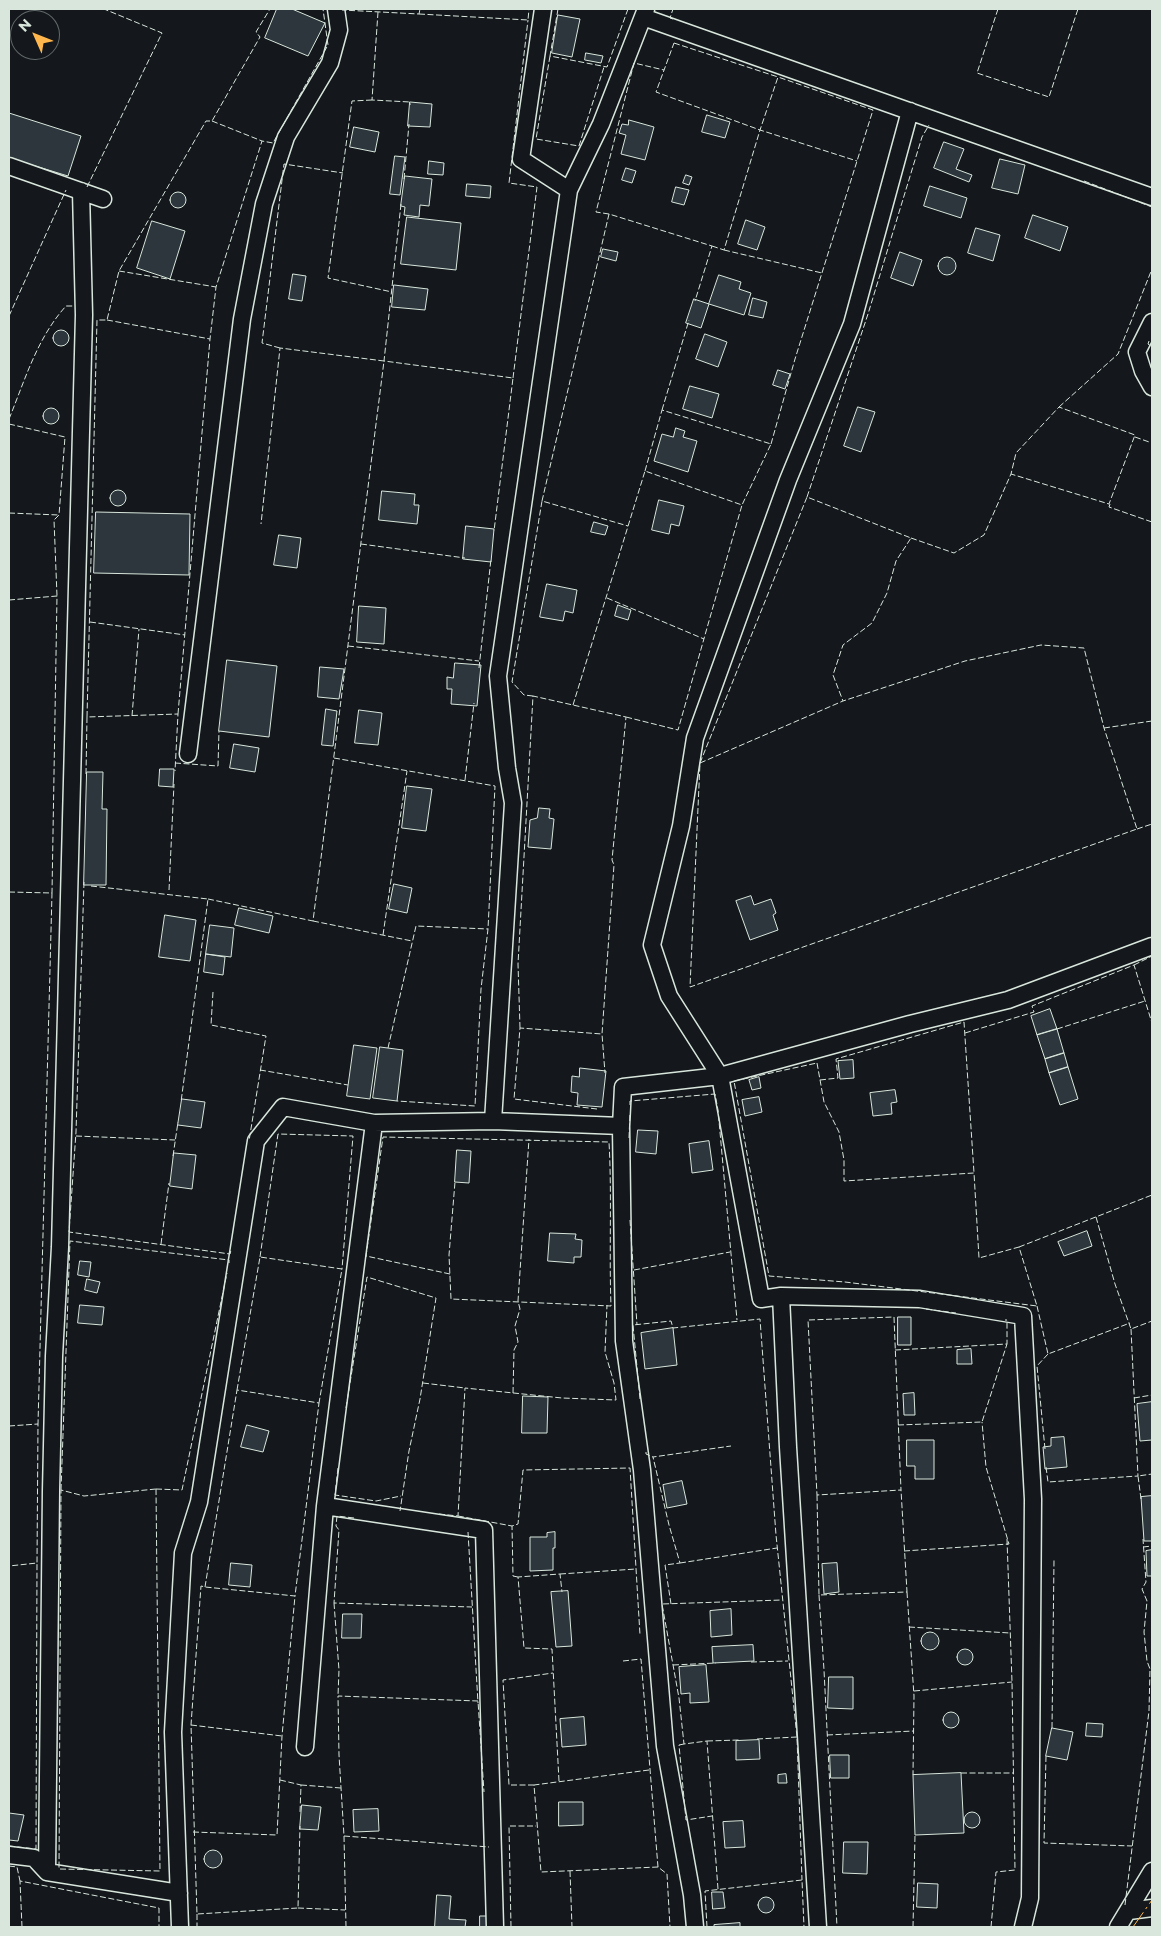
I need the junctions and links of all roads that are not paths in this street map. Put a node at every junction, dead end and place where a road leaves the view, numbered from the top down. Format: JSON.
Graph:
{"nodes":[{"id":1,"x":336,"y":9,"type":"edge"},
{"id":2,"x":543,"y":9,"type":"edge"},
{"id":3,"x":644,"y":13,"type":"edge"},
{"id":4,"x":910,"y":111,"type":"junction"},
{"id":5,"x":9,"y":166,"type":"edge"},
{"id":6,"x":569,"y":190,"type":"junction"},
{"id":7,"x":81,"y":191,"type":"junction"},
{"id":8,"x":1152,"y":197,"type":"edge"},
{"id":9,"x":103,"y":199,"type":"dead end"},
{"id":10,"x":1152,"y":322,"type":"edge"},
{"id":11,"x":1152,"y":386,"type":"edge"},
{"id":12,"x":188,"y":754,"type":"dead end"},
{"id":13,"x":1152,"y":946,"type":"edge"},
{"id":14,"x":720,"y":1076,"type":"junction"},
{"id":15,"x":493,"y":1120,"type":"junction"},
{"id":16,"x":374,"y":1123,"type":"junction"},
{"id":17,"x":621,"y":1126,"type":"junction"},
{"id":18,"x":781,"y":1296,"type":"junction"},
{"id":19,"x":325,"y":1506,"type":"junction"},
{"id":20,"x":305,"y":1747,"type":"dead end"},
{"id":21,"x":9,"y":1855,"type":"edge"},
{"id":22,"x":1152,"y":1871,"type":"edge"},
{"id":23,"x":47,"y":1872,"type":"junction"},
{"id":24,"x":179,"y":1893,"type":"junction"},
{"id":25,"x":1152,"y":1908,"type":"edge"},
{"id":26,"x":1128,"y":1911,"type":"junction"},
{"id":27,"x":180,"y":1927,"type":"edge"},
{"id":28,"x":495,"y":1927,"type":"edge"},
{"id":29,"x":695,"y":1927,"type":"edge"},
{"id":30,"x":818,"y":1927,"type":"edge"},
{"id":31,"x":1024,"y":1927,"type":"edge"},
{"id":32,"x":1118,"y":1927,"type":"edge"}],
"edges":[{"from":1,"to":12,"type":"street"},
{"from":2,"to":6,"type":"street"},
{"from":3,"to":4,"type":"street"},
{"from":3,"to":6,"type":"street"},
{"from":4,"to":8,"type":"street"},
{"from":4,"to":14,"type":"street"},
{"from":5,"to":7,"type":"street"},
{"from":6,"to":15,"type":"street"},
{"from":7,"to":9,"type":"street"},
{"from":7,"to":23,"type":"street"},
{"from":10,"to":11,"type":"street"},
{"from":13,"to":14,"type":"street"},
{"from":14,"to":17,"type":"street"},
{"from":14,"to":18,"type":"street"},
{"from":15,"to":16,"type":"street"},
{"from":15,"to":17,"type":"street"},
{"from":16,"to":19,"type":"street"},
{"from":16,"to":24,"type":"street"},
{"from":17,"to":29,"type":"street"},
{"from":18,"to":30,"type":"street"},
{"from":18,"to":31,"type":"street"},
{"from":19,"to":20,"type":"street"},
{"from":19,"to":28,"type":"street"},
{"from":21,"to":23,"type":"street"},
{"from":22,"to":26,"type":"street"},
{"from":23,"to":24,"type":"street"},
{"from":24,"to":27,"type":"street"},
{"from":25,"to":26,"type":"street"},
{"from":26,"to":32,"type":"street"}]}
